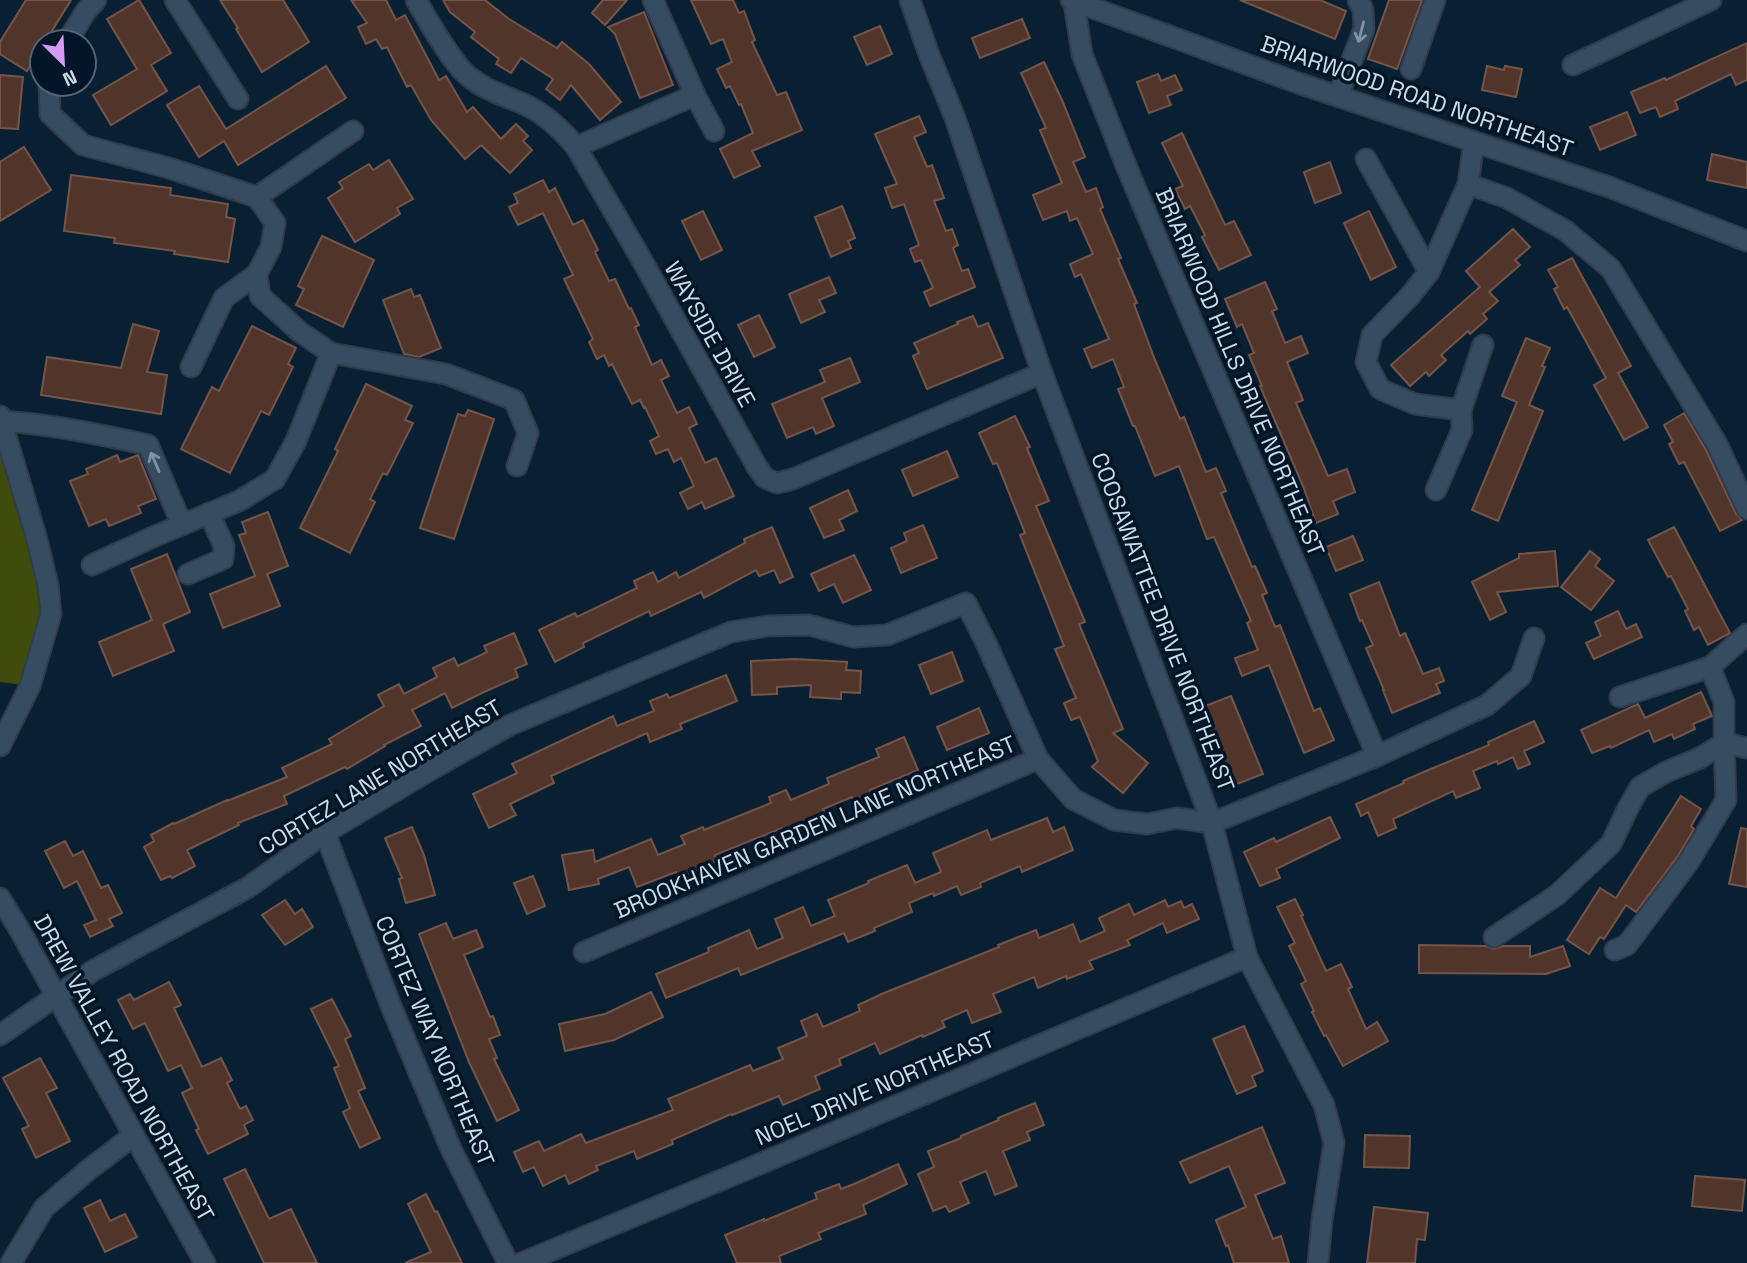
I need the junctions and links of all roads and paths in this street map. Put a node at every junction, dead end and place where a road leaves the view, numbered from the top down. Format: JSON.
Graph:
{"nodes":[{"id":1,"x":96,"y":0,"type":"edge"},
{"id":2,"x":175,"y":0,"type":"edge"},
{"id":3,"x":416,"y":0,"type":"edge"},
{"id":4,"x":653,"y":0,"type":"edge"},
{"id":5,"x":910,"y":0,"type":"edge"},
{"id":6,"x":1358,"y":0,"type":"edge"},
{"id":7,"x":1435,"y":0,"type":"edge"},
{"id":8,"x":1710,"y":0,"type":"edge"},
{"id":9,"x":1077,"y":1,"type":"edge"},
{"id":10,"x":76,"y":28,"type":"edge"},
{"id":11,"x":1573,"y":65,"type":"dead end"},
{"id":12,"x":1411,"y":69,"type":"dead end"},
{"id":13,"x":695,"y":95,"type":"junction"},
{"id":14,"x":1338,"y":96,"type":"junction"},
{"id":15,"x":49,"y":98,"type":"edge"},
{"id":16,"x":238,"y":99,"type":"dead end"},
{"id":17,"x":353,"y":131,"type":"dead end"},
{"id":18,"x":714,"y":131,"type":"dead end"},
{"id":19,"x":1474,"y":142,"type":"junction"},
{"id":20,"x":576,"y":147,"type":"junction"},
{"id":21,"x":1366,"y":159,"type":"dead end"},
{"id":22,"x":1468,"y":184,"type":"junction"},
{"id":23,"x":257,"y":197,"type":"junction"},
{"id":24,"x":1747,"y":241,"type":"edge"},
{"id":25,"x":1429,"y":272,"type":"junction"},
{"id":26,"x":257,"y":274,"type":"junction"},
{"id":27,"x":1483,"y":345,"type":"dead end"},
{"id":28,"x":331,"y":353,"type":"junction"},
{"id":29,"x":191,"y":367,"type":"dead end"},
{"id":30,"x":1042,"y":373,"type":"junction"},
{"id":31,"x":1461,"y":410,"type":"junction"},
{"id":32,"x":1,"y":418,"type":"edge"},
{"id":33,"x":517,"y":466,"type":"dead end"},
{"id":34,"x":1436,"y":490,"type":"dead end"},
{"id":35,"x":1747,"y":509,"type":"edge"},
{"id":36,"x":209,"y":513,"type":"junction"},
{"id":37,"x":182,"y":524,"type":"junction"},
{"id":38,"x":92,"y":565,"type":"dead end"},
{"id":39,"x":188,"y":574,"type":"dead end"},
{"id":40,"x":1747,"y":634,"type":"edge"},
{"id":41,"x":1534,"y":638,"type":"dead end"},
{"id":42,"x":1710,"y":667,"type":"junction"},
{"id":43,"x":1620,"y":697,"type":"dead end"},
{"id":44,"x":1724,"y":743,"type":"junction"},
{"id":45,"x":0,"y":746,"type":"edge"},
{"id":46,"x":1747,"y":748,"type":"edge"},
{"id":47,"x":1377,"y":756,"type":"junction"},
{"id":48,"x":1038,"y":760,"type":"junction"},
{"id":49,"x":1212,"y":823,"type":"junction"},
{"id":50,"x":325,"y":833,"type":"junction"},
{"id":51,"x":0,"y":898,"type":"edge"},
{"id":52,"x":1494,"y":937,"type":"dead end"},
{"id":53,"x":1615,"y":950,"type":"dead end"},
{"id":54,"x":584,"y":953,"type":"dead end"},
{"id":55,"x":1247,"y":957,"type":"junction"},
{"id":56,"x":56,"y":997,"type":"junction"},
{"id":57,"x":0,"y":1035,"type":"edge"},
{"id":58,"x":133,"y":1136,"type":"junction"},
{"id":59,"x":11,"y":1263,"type":"edge"},
{"id":60,"x":205,"y":1263,"type":"edge"},
{"id":61,"x":508,"y":1263,"type":"edge"},
{"id":62,"x":521,"y":1263,"type":"edge"},
{"id":63,"x":1318,"y":1263,"type":"edge"}],
"edges":[{"from":1,"to":10,"type":"street"},
{"from":2,"to":16,"type":"street"},
{"from":3,"to":20,"type":"street","name":"WAYSIDE DRIVE"},
{"from":4,"to":13,"type":"street"},
{"from":5,"to":30,"type":"street","name":"COOSAWATTEE DRIVE NORTHEAST"},
{"from":6,"to":14,"type":"street","one_way":true},
{"from":7,"to":12,"type":"street"},
{"from":8,"to":11,"type":"street"},
{"from":9,"to":14,"type":"street","name":"BRIARWOOD ROAD NORTHEAST"},
{"from":9,"to":47,"type":"street","name":"BRIARWOOD HILLS DRIVE NORTHEAST"},
{"from":13,"to":18,"type":"street"},
{"from":13,"to":20,"type":"street"},
{"from":14,"to":19,"type":"street","name":"BRIARWOOD ROAD NORTHEAST"},
{"from":15,"to":23,"type":"street"},
{"from":17,"to":23,"type":"street"},
{"from":19,"to":22,"type":"street"},
{"from":19,"to":24,"type":"street","name":"BRIARWOOD ROAD NORTHEAST"},
{"from":20,"to":30,"type":"street","name":"WAYSIDE DRIVE"},
{"from":21,"to":25,"type":"street"},
{"from":22,"to":25,"type":"street"},
{"from":22,"to":35,"type":"street"},
{"from":23,"to":26,"type":"street"},
{"from":25,"to":31,"type":"street"},
{"from":26,"to":28,"type":"street"},
{"from":26,"to":29,"type":"street"},
{"from":27,"to":31,"type":"street"},
{"from":28,"to":33,"type":"street"},
{"from":28,"to":36,"type":"street"},
{"from":30,"to":49,"type":"street","name":"COOSAWATTEE DRIVE NORTHEAST"},
{"from":31,"to":34,"type":"street"},
{"from":37,"to":32,"type":"street","one_way":true},
{"from":32,"to":45,"type":"street"},
{"from":36,"to":37,"type":"street"},
{"from":36,"to":39,"type":"street"},
{"from":37,"to":38,"type":"street"},
{"from":40,"to":42,"type":"street"},
{"from":41,"to":47,"type":"street"},
{"from":42,"to":43,"type":"street"},
{"from":42,"to":44,"type":"street"},
{"from":44,"to":46,"type":"street"},
{"from":44,"to":52,"type":"street"},
{"from":44,"to":53,"type":"street"},
{"from":47,"to":49,"type":"street"},
{"from":48,"to":49,"type":"street","name":"BROOKHAVEN GARDEN LANE NORTHEAST"},
{"from":48,"to":50,"type":"street","name":"CORTEZ LANE NORTHEAST"},
{"from":48,"to":54,"type":"street","name":"BROOKHAVEN GARDEN LANE NORTHEAST"},
{"from":49,"to":55,"type":"street","name":"COOSAWATTEE DRIVE NORTHEAST"},
{"from":50,"to":56,"type":"street","name":"CORTEZ LANE NORTHEAST"},
{"from":50,"to":61,"type":"street","name":"CORTEZ WAY NORTHEAST"},
{"from":51,"to":56,"type":"street","name":"DREW VALLEY ROAD NORTHEAST"},
{"from":55,"to":62,"type":"street","name":"NOEL DRIVE NORTHEAST"},
{"from":55,"to":63,"type":"street","name":"COOSAWATTEE DRIVE NORTHEAST"},
{"from":56,"to":57,"type":"street","name":"CORTEZ LANE NORTHEAST"},
{"from":56,"to":58,"type":"street","name":"DREW VALLEY ROAD NORTHEAST"},
{"from":58,"to":59,"type":"street"},
{"from":58,"to":60,"type":"street","name":"DREW VALLEY ROAD NORTHEAST"}]}
